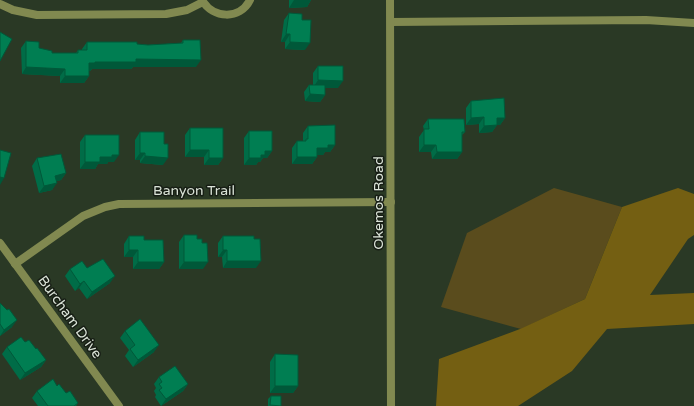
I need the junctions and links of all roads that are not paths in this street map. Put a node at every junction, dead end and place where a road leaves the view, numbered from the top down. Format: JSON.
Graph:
{"nodes":[{"id":1,"x":250,"y":0,"type":"edge"},
{"id":2,"x":390,"y":0,"type":"edge"},
{"id":3,"x":203,"y":1,"type":"edge"},
{"id":4,"x":0,"y":4,"type":"edge"},
{"id":5,"x":390,"y":22,"type":"junction"},
{"id":6,"x":694,"y":23,"type":"edge"},
{"id":7,"x":391,"y":202,"type":"junction"},
{"id":8,"x":0,"y":243,"type":"edge"},
{"id":9,"x":15,"y":264,"type":"junction"},
{"id":10,"x":119,"y":406,"type":"edge"},
{"id":11,"x":391,"y":406,"type":"edge"}],
"edges":[{"from":1,"to":3,"type":"street"},
{"from":2,"to":5,"type":"street","name":"Okemos Road"},
{"from":3,"to":4,"type":"street"},
{"from":5,"to":6,"type":"street"},
{"from":5,"to":7,"type":"street","name":"Okemos Road"},
{"from":7,"to":9,"type":"street","name":"Banyon Trail"},
{"from":7,"to":11,"type":"street","name":"Okemos Road"},
{"from":8,"to":9,"type":"street","name":"Burcham Drive"},
{"from":9,"to":10,"type":"street","name":"Burcham Drive"}]}
